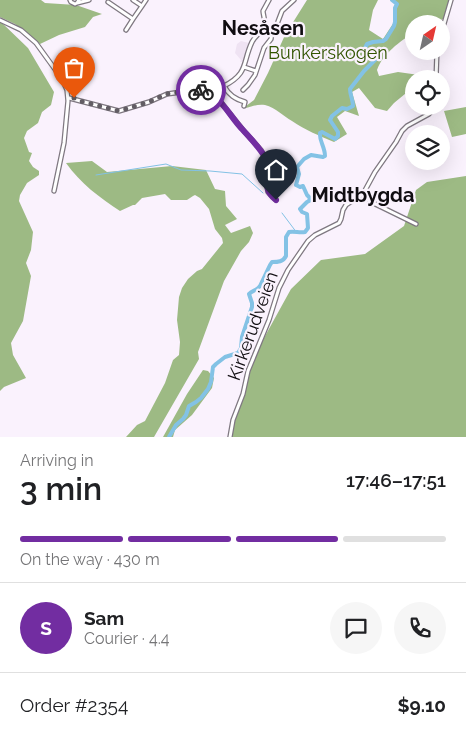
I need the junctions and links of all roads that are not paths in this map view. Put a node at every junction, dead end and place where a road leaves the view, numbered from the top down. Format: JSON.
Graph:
{"nodes":[{"id":1,"x":70,"y":0,"type":"edge"},
{"id":2,"x":89,"y":0,"type":"edge"},
{"id":3,"x":133,"y":0,"type":"edge"},
{"id":4,"x":146,"y":0,"type":"edge"},
{"id":5,"x":269,"y":0,"type":"edge"},
{"id":6,"x":294,"y":0,"type":"edge"},
{"id":7,"x":451,"y":0,"type":"edge"},
{"id":8,"x":78,"y":2,"type":"edge"},
{"id":9,"x":108,"y":2,"type":"dead end"},
{"id":10,"x":142,"y":6,"type":"junction"},
{"id":11,"x":447,"y":15,"type":"edge"},
{"id":12,"x":133,"y":19,"type":"junction"},
{"id":13,"x":0,"y":20,"type":"edge"},
{"id":14,"x":262,"y":29,"type":"junction"},
{"id":15,"x":126,"y":30,"type":"dead end"},
{"id":16,"x":272,"y":33,"type":"junction"},
{"id":17,"x":244,"y":66,"type":"junction"},
{"id":18,"x":256,"y":71,"type":"junction"},
{"id":19,"x":243,"y":90,"type":"dead end"},
{"id":20,"x":69,"y":98,"type":"junction"},
{"id":21,"x":244,"y":106,"type":"dead end"},
{"id":22,"x":427,"y":115,"type":"edge"},
{"id":23,"x":54,"y":191,"type":"dead end"},
{"id":24,"x":363,"y":194,"type":"junction"},
{"id":25,"x":276,"y":200,"type":"dead end"},
{"id":26,"x":416,"y":224,"type":"dead end"},
{"id":27,"x":230,"y":437,"type":"edge"}],
"edges":[{"from":1,"to":8,"type":"street"},
{"from":2,"to":8,"type":"street"},
{"from":3,"to":10,"type":"street"},
{"from":4,"to":10,"type":"street"},
{"from":5,"to":14,"type":"street"},
{"from":6,"to":16,"type":"street"},
{"from":7,"to":11,"type":"street"},
{"from":9,"to":12,"type":"street"},
{"from":10,"to":12,"type":"street"},
{"from":12,"to":15,"type":"street"},
{"from":13,"to":20,"type":"street"},
{"from":14,"to":16,"type":"street"},
{"from":14,"to":17,"type":"street"},
{"from":16,"to":18,"type":"street"},
{"from":17,"to":18,"type":"street"},
{"from":17,"to":21,"type":"street"},
{"from":18,"to":19,"type":"street"},
{"from":20,"to":23,"type":"street"},
{"from":20,"to":25,"type":"street"},
{"from":22,"to":24,"type":"street","name":"Kirkerudveien"},
{"from":24,"to":26,"type":"street"},
{"from":24,"to":27,"type":"street","name":"Kirkerudveien"}]}
